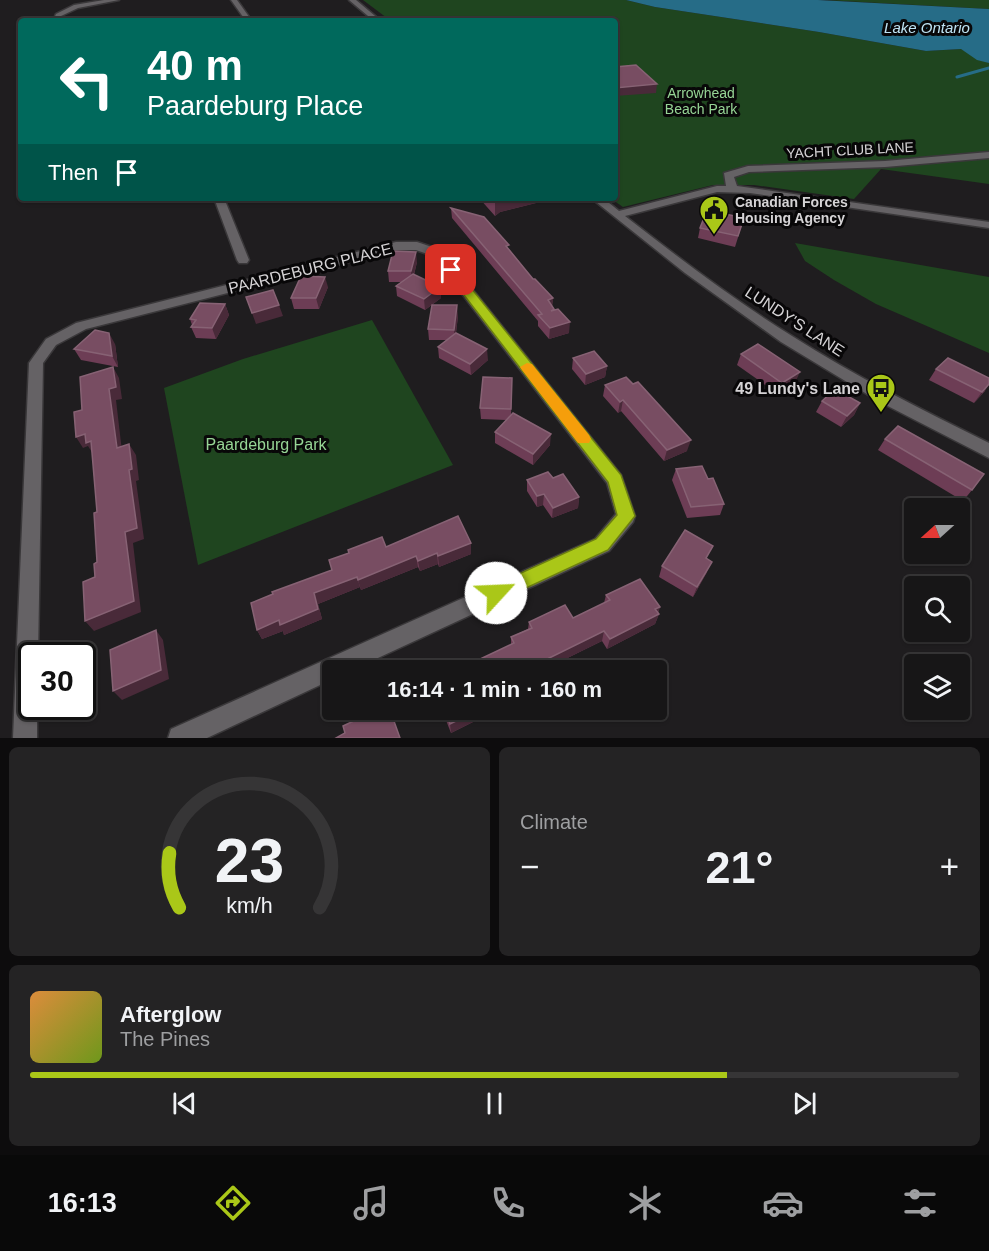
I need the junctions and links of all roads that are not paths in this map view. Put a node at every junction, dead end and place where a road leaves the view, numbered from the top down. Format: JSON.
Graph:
{"nodes":[{"id":1,"x":116,"y":0,"type":"edge"},
{"id":2,"x":234,"y":0,"type":"edge"},
{"id":3,"x":352,"y":0,"type":"edge"},
{"id":4,"x":57,"y":18,"type":"edge"},
{"id":5,"x":247,"y":18,"type":"edge"},
{"id":6,"x":374,"y":18,"type":"edge"},
{"id":7,"x":989,"y":154,"type":"edge"},
{"id":8,"x":732,"y":189,"type":"junction"},
{"id":9,"x":220,"y":201,"type":"edge"},
{"id":10,"x":600,"y":201,"type":"edge"},
{"id":11,"x":617,"y":215,"type":"junction"},
{"id":12,"x":989,"y":225,"type":"edge"},
{"id":13,"x":243,"y":260,"type":"dead end"},
{"id":14,"x":989,"y":451,"type":"edge"},
{"id":15,"x":26,"y":738,"type":"edge"},
{"id":16,"x":180,"y":738,"type":"edge"}],
"edges":[{"from":1,"to":4,"type":"street"},
{"from":2,"to":5,"type":"street"},
{"from":3,"to":6,"type":"street"},
{"from":7,"to":8,"type":"street","name":"YACHT CLUB LANE"},
{"from":8,"to":11,"type":"street"},
{"from":8,"to":12,"type":"street"},
{"from":9,"to":13,"type":"street"},
{"from":10,"to":11,"type":"street","name":"LUNDY'S LANE"},
{"from":11,"to":14,"type":"street","name":"LUNDY'S LANE"},
{"from":15,"to":16,"type":"street","name":"PAARDEBURG PLACE"}]}
